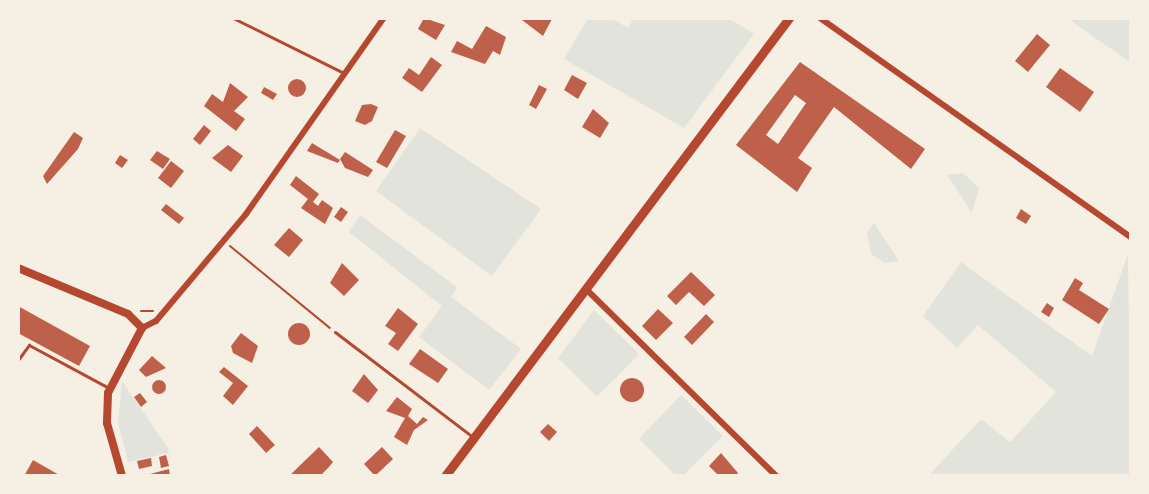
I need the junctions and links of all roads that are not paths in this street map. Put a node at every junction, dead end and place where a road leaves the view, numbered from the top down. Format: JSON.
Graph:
{"nodes":[{"id":1,"x":233,"y":18,"type":"edge"},
{"id":2,"x":384,"y":18,"type":"edge"},
{"id":3,"x":789,"y":18,"type":"edge"},
{"id":4,"x":820,"y":18,"type":"edge"},
{"id":5,"x":346,"y":74,"type":"junction"},
{"id":6,"x":1131,"y":237,"type":"edge"},
{"id":7,"x":18,"y":268,"type":"edge"},
{"id":8,"x":587,"y":290,"type":"junction"},
{"id":9,"x":142,"y":328,"type":"junction"},
{"id":10,"x":335,"y":332,"type":"road end"},
{"id":11,"x":18,"y":360,"type":"edge"},
{"id":12,"x":109,"y":388,"type":"junction"},
{"id":13,"x":476,"y":440,"type":"junction"},
{"id":14,"x":122,"y":476,"type":"edge"},
{"id":15,"x":445,"y":476,"type":"edge"},
{"id":16,"x":776,"y":476,"type":"edge"}],
"edges":[{"from":1,"to":5,"type":"lane"},
{"from":2,"to":5,"type":"street"},
{"from":3,"to":8,"type":"main road"},
{"from":4,"to":6,"type":"street"},
{"from":5,"to":9,"type":"street"},
{"from":7,"to":9,"type":"street"},
{"from":8,"to":13,"type":"main road"},
{"from":8,"to":16,"type":"street"},
{"from":9,"to":12,"type":"street"},
{"from":10,"to":13,"type":"lane"},
{"from":11,"to":12,"type":"lane"},
{"from":12,"to":14,"type":"street"},
{"from":13,"to":15,"type":"main road"}]}
